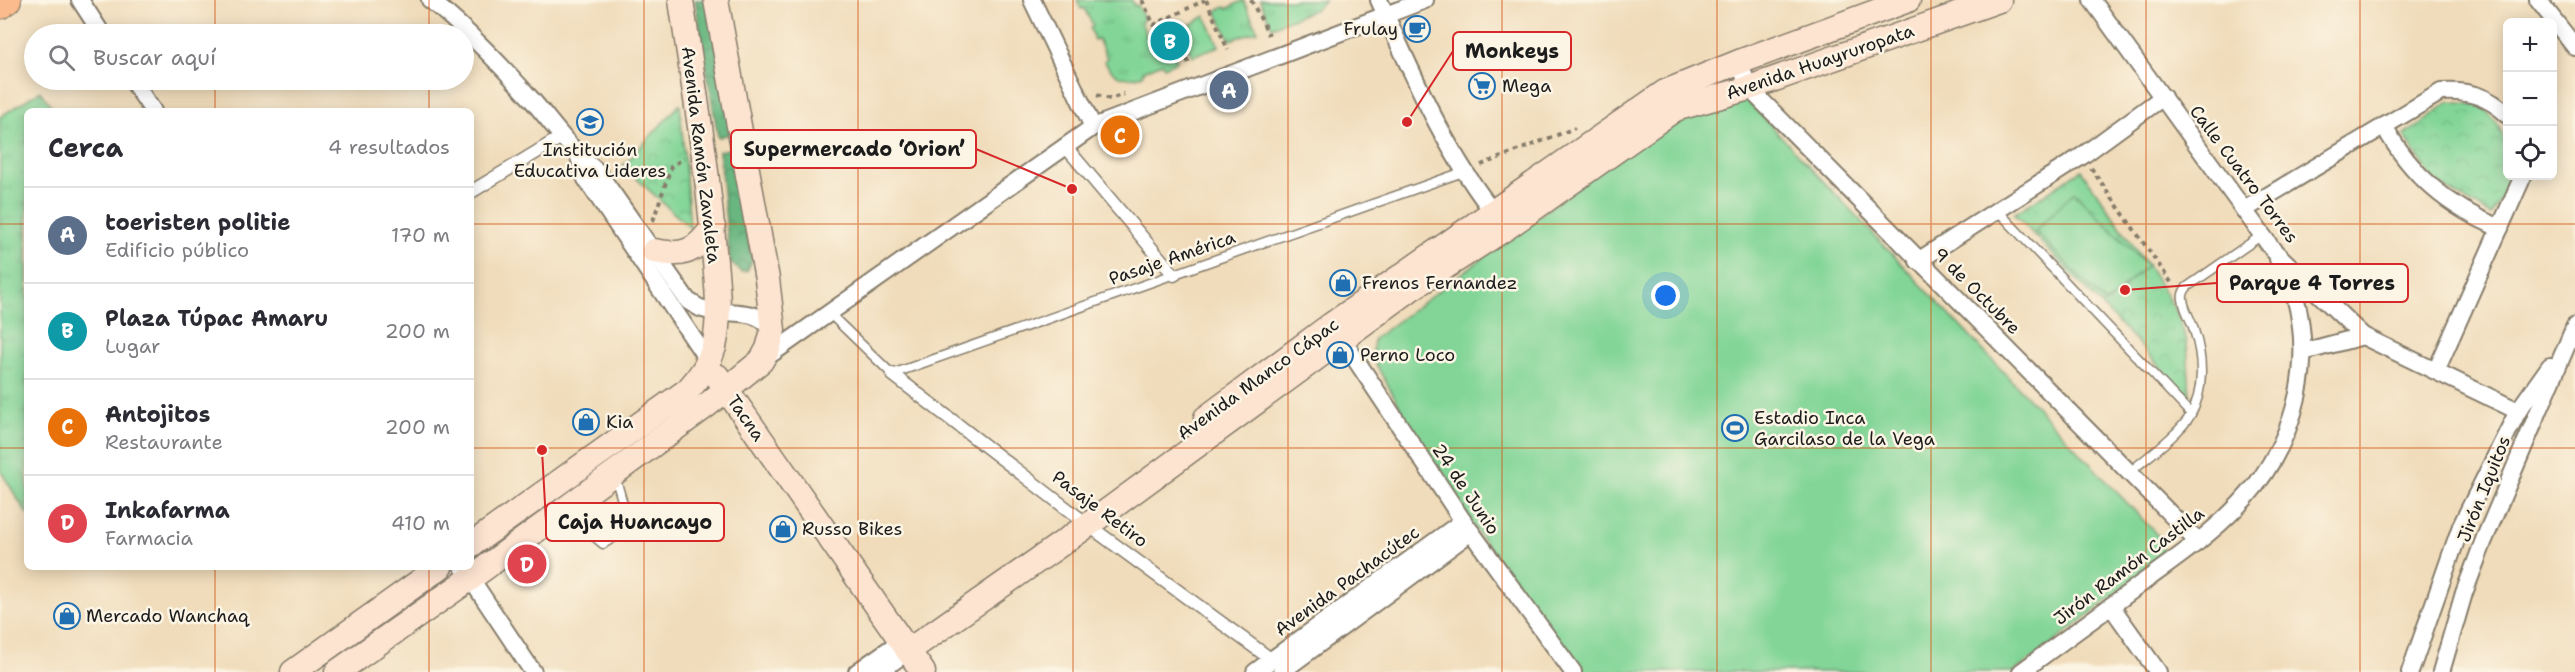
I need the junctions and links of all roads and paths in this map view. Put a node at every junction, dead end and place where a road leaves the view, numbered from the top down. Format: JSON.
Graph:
{"nodes":[{"id":1,"x":8,"y":0,"type":"edge"},
{"id":2,"x":80,"y":0,"type":"edge"},
{"id":3,"x":430,"y":0,"type":"edge"},
{"id":4,"x":681,"y":0,"type":"edge"},
{"id":5,"x":716,"y":0,"type":"edge"},
{"id":6,"x":1032,"y":0,"type":"edge"},
{"id":7,"x":1142,"y":0,"type":"edge"},
{"id":8,"x":1206,"y":0,"type":"edge"},
{"id":9,"x":1251,"y":0,"type":"edge"},
{"id":10,"x":1425,"y":0,"type":"edge"},
{"id":11,"x":1908,"y":0,"type":"edge"},
{"id":12,"x":1999,"y":0,"type":"edge"},
{"id":13,"x":2092,"y":0,"type":"edge"},
{"id":14,"x":2538,"y":0,"type":"edge"},
{"id":15,"x":0,"y":6,"type":"edge"},
{"id":16,"x":1382,"y":8,"type":"edge"},
{"id":17,"x":1170,"y":17,"type":"junction"},
{"id":18,"x":96,"y":24,"type":"edge"},
{"id":19,"x":460,"y":24,"type":"edge"},
{"id":20,"x":1269,"y":35,"type":"dead end"},
{"id":21,"x":474,"y":39,"type":"edge"},
{"id":22,"x":2575,"y":47,"type":"edge"},
{"id":23,"x":1228,"y":50,"type":"dead end"},
{"id":24,"x":1739,"y":62,"type":"junction"},
{"id":25,"x":1189,"y":64,"type":"dead end"},
{"id":26,"x":1749,"y":88,"type":"junction"},
{"id":27,"x":139,"y":90,"type":"edge"},
{"id":28,"x":1130,"y":92,"type":"dead end"},
{"id":29,"x":1096,"y":94,"type":"dead end"},
{"id":30,"x":2163,"y":97,"type":"junction"},
{"id":31,"x":1670,"y":101,"type":"junction"},
{"id":32,"x":151,"y":108,"type":"edge"},
{"id":33,"x":2503,"y":111,"type":"edge"},
{"id":34,"x":1580,"y":126,"type":"dead end"},
{"id":35,"x":2384,"y":126,"type":"junction"},
{"id":36,"x":1093,"y":127,"type":"junction"},
{"id":37,"x":563,"y":136,"type":"junction"},
{"id":38,"x":702,"y":146,"type":"junction"},
{"id":39,"x":1065,"y":146,"type":"junction"},
{"id":40,"x":2082,"y":156,"type":"junction"},
{"id":41,"x":579,"y":157,"type":"junction"},
{"id":42,"x":1463,"y":172,"type":"junction"},
{"id":43,"x":2521,"y":180,"type":"edge"},
{"id":44,"x":474,"y":190,"type":"edge"},
{"id":45,"x":2244,"y":210,"type":"junction"},
{"id":46,"x":1998,"y":211,"type":"junction"},
{"id":47,"x":1500,"y":220,"type":"junction"},
{"id":48,"x":713,"y":227,"type":"junction"},
{"id":49,"x":2500,"y":228,"type":"junction"},
{"id":50,"x":2262,"y":235,"type":"junction"},
{"id":51,"x":652,"y":248,"type":"junction"},
{"id":52,"x":2273,"y":250,"type":"junction"},
{"id":53,"x":1918,"y":261,"type":"junction"},
{"id":54,"x":1174,"y":275,"type":"junction"},
{"id":55,"x":2183,"y":293,"type":"junction"},
{"id":56,"x":718,"y":310,"type":"junction"},
{"id":57,"x":830,"y":313,"type":"junction"},
{"id":58,"x":2575,"y":328,"type":"edge"},
{"id":59,"x":1337,"y":332,"type":"junction"},
{"id":60,"x":773,"y":335,"type":"junction"},
{"id":61,"x":2363,"y":336,"type":"junction"},
{"id":62,"x":2566,"y":345,"type":"junction"},
{"id":63,"x":2303,"y":352,"type":"junction"},
{"id":64,"x":711,"y":354,"type":"junction"},
{"id":65,"x":761,"y":361,"type":"junction"},
{"id":66,"x":2436,"y":371,"type":"junction"},
{"id":67,"x":891,"y":374,"type":"junction"},
{"id":68,"x":726,"y":390,"type":"junction"},
{"id":69,"x":2518,"y":411,"type":"junction"},
{"id":70,"x":2191,"y":414,"type":"junction"},
{"id":71,"x":614,"y":473,"type":"junction"},
{"id":72,"x":2129,"y":473,"type":"junction"},
{"id":73,"x":563,"y":511,"type":"junction"},
{"id":74,"x":1082,"y":520,"type":"junction"},
{"id":75,"x":1467,"y":527,"type":"junction"},
{"id":76,"x":2198,"y":542,"type":"junction"},
{"id":77,"x":474,"y":543,"type":"edge"},
{"id":78,"x":474,"y":568,"type":"edge"},
{"id":79,"x":436,"y":570,"type":"edge"},
{"id":80,"x":467,"y":573,"type":"edge"},
{"id":81,"x":2111,"y":606,"type":"junction"},
{"id":82,"x":905,"y":646,"type":"junction"},
{"id":83,"x":1281,"y":668,"type":"edge"},
{"id":84,"x":293,"y":672,"type":"edge"},
{"id":85,"x":337,"y":672,"type":"edge"},
{"id":86,"x":533,"y":672,"type":"edge"},
{"id":87,"x":857,"y":672,"type":"edge"},
{"id":88,"x":879,"y":672,"type":"edge"},
{"id":89,"x":923,"y":672,"type":"edge"},
{"id":90,"x":1255,"y":672,"type":"edge"},
{"id":91,"x":1574,"y":672,"type":"edge"},
{"id":92,"x":2021,"y":672,"type":"edge"},
{"id":93,"x":2158,"y":672,"type":"edge"},
{"id":94,"x":2410,"y":672,"type":"edge"},
{"id":95,"x":2441,"y":672,"type":"edge"}],
"edges":[{"from":1,"to":15,"type":"main road"},
{"from":2,"to":18,"type":"street"},
{"from":3,"to":19,"type":"street","name":"Tacna"},
{"from":4,"to":38,"type":"main road","name":"Avenida Ramón Zavaleta"},
{"from":5,"to":60,"type":"main road","name":"Avenida Ramón Zavaleta"},
{"from":6,"to":36,"type":"street"},
{"from":7,"to":17,"type":"path"},
{"from":8,"to":17,"type":"path"},
{"from":8,"to":23,"type":"path"},
{"from":9,"to":20,"type":"path"},
{"from":10,"to":16,"type":"street"},
{"from":11,"to":24,"type":"main road","name":"Avenida Huayruropata"},
{"from":12,"to":26,"type":"main road","name":"Avenida Huayruropata"},
{"from":13,"to":30,"type":"street","name":"Calle Cuatro Torres"},
{"from":14,"to":22,"type":"street"},
{"from":16,"to":36,"type":"street"},
{"from":16,"to":42,"type":"street"},
{"from":17,"to":25,"type":"path"},
{"from":21,"to":37,"type":"street","name":"Tacna"},
{"from":24,"to":26,"type":"street","name":"9 de Octubre"},
{"from":24,"to":31,"type":"main road","name":"Avenida Huayruropata"},
{"from":26,"to":31,"type":"main road","name":"Avenida Huayruropata"},
{"from":26,"to":53,"type":"street","name":"9 de Octubre"},
{"from":27,"to":32,"type":"street"},
{"from":28,"to":29,"type":"path"},
{"from":30,"to":40,"type":"street"},
{"from":30,"to":45,"type":"street","name":"Calle Cuatro Torres"},
{"from":31,"to":47,"type":"main road","name":"Avenida Manco Cápac"},
{"from":33,"to":35,"type":"street"},
{"from":34,"to":42,"type":"path"},
{"from":35,"to":45,"type":"street"},
{"from":35,"to":49,"type":"street"},
{"from":36,"to":39,"type":"street"},
{"from":37,"to":41,"type":"street","name":"Tacna"},
{"from":37,"to":44,"type":"street"},
{"from":38,"to":48,"type":"main road","name":"Avenida Ramón Zavaleta"},
{"from":38,"to":51,"type":"path"},
{"from":39,"to":54,"type":"street"},
{"from":39,"to":57,"type":"street"},
{"from":40,"to":46,"type":"street"},
{"from":40,"to":55,"type":"path"},
{"from":41,"to":51,"type":"street","name":"Tacna"},
{"from":41,"to":64,"type":"street","name":"Tacna"},
{"from":42,"to":47,"type":"street"},
{"from":42,"to":54,"type":"lane","name":"Pasaje América"},
{"from":43,"to":49,"type":"street"},
{"from":45,"to":50,"type":"street","name":"Calle Cuatro Torres"},
{"from":46,"to":53,"type":"street"},
{"from":46,"to":70,"type":"lane"},
{"from":47,"to":59,"type":"main road","name":"Avenida Manco Cápac"},
{"from":48,"to":51,"type":"main road"},
{"from":48,"to":56,"type":"main road","name":"Avenida Ramón Zavaleta"},
{"from":49,"to":66,"type":"street"},
{"from":50,"to":52,"type":"street","name":"Calle Cuatro Torres"},
{"from":50,"to":55,"type":"lane"},
{"from":51,"to":56,"type":"street","name":"Tacna"},
{"from":52,"to":61,"type":"street","name":"Calle Cuatro Torres"},
{"from":52,"to":63,"type":"street","name":"Jirón Ramón Castilla"},
{"from":53,"to":72,"type":"street","name":"9 de Octubre"},
{"from":54,"to":67,"type":"lane","name":"Pasaje América"},
{"from":55,"to":70,"type":"lane"},
{"from":56,"to":60,"type":"street","name":"Tacna"},
{"from":56,"to":64,"type":"main road"},
{"from":57,"to":65,"type":"street"},
{"from":57,"to":67,"type":"lane"},
{"from":58,"to":62,"type":"street","name":"Jirón Iquitos"},
{"from":59,"to":74,"type":"main road","name":"Avenida Manco Cápac"},
{"from":59,"to":75,"type":"street","name":"24 de Junio"},
{"from":60,"to":65,"type":"main road"},
{"from":61,"to":63,"type":"street"},
{"from":61,"to":66,"type":"street","name":"Calle Cuatro Torres"},
{"from":62,"to":69,"type":"street"},
{"from":62,"to":95,"type":"street","name":"Jirón Iquitos"},
{"from":63,"to":76,"type":"street","name":"Jirón Ramón Castilla"},
{"from":64,"to":68,"type":"main road","name":"Tacna"},
{"from":64,"to":77,"type":"main road"},
{"from":65,"to":68,"type":"main road"},
{"from":66,"to":69,"type":"street","name":"Calle Cuatro Torres"},
{"from":67,"to":74,"type":"street","name":"Pasaje Retiro"},
{"from":68,"to":71,"type":"main road"},
{"from":68,"to":82,"type":"main road","name":"Tacna"},
{"from":69,"to":94,"type":"street"},
{"from":70,"to":72,"type":"lane"},
{"from":71,"to":73,"type":"main road"},
{"from":71,"to":73,"type":"lane"},
{"from":72,"to":76,"type":"street","name":"9 de Octubre"},
{"from":73,"to":78,"type":"main road"},
{"from":74,"to":82,"type":"main road","name":"Avenida Manco Cápac"},
{"from":74,"to":83,"type":"street","name":"Pasaje Retiro"},
{"from":75,"to":83,"type":"street","name":"Avenida Pachacútec"},
{"from":75,"to":91,"type":"street","name":"24 de Junio"},
{"from":76,"to":81,"type":"street","name":"Jirón Ramón Castilla"},
{"from":79,"to":84,"type":"main road"},
{"from":80,"to":85,"type":"main road"},
{"from":80,"to":86,"type":"street"},
{"from":81,"to":92,"type":"street","name":"Jirón Ramón Castilla"},
{"from":81,"to":93,"type":"street"},
{"from":82,"to":87,"type":"street","name":"Avenida Manco Cápac"},
{"from":82,"to":88,"type":"street","name":"Avenida Manco Cápac"},
{"from":82,"to":89,"type":"main road","name":"Tacna"},
{"from":83,"to":90,"type":"street","name":"Avenida Pachacútec"}]}
